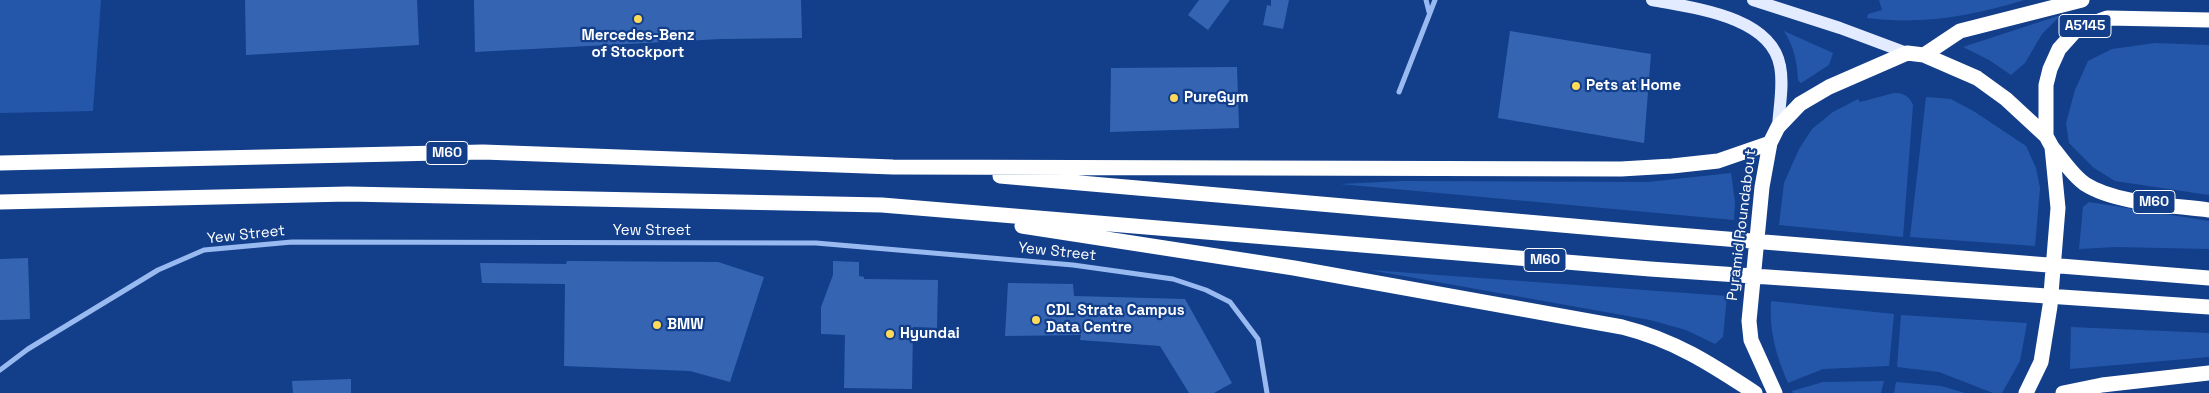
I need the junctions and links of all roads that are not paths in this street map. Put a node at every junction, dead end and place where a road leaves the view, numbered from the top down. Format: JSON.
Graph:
{"nodes":[{"id":1,"x":1426,"y":0,"type":"edge"},
{"id":2,"x":1435,"y":0,"type":"edge"},
{"id":3,"x":1652,"y":0,"type":"edge"},
{"id":4,"x":1753,"y":0,"type":"edge"},
{"id":5,"x":2082,"y":0,"type":"edge"},
{"id":6,"x":1430,"y":13,"type":"junction"},
{"id":7,"x":2209,"y":20,"type":"edge"},
{"id":8,"x":1907,"y":53,"type":"junction"},
{"id":9,"x":1924,"y":55,"type":"junction"},
{"id":10,"x":1399,"y":92,"type":"dead end"},
{"id":11,"x":1778,"y":127,"type":"junction"},
{"id":12,"x":2049,"y":142,"type":"junction"},
{"id":13,"x":1770,"y":143,"type":"junction"},
{"id":14,"x":0,"y":163,"type":"edge"},
{"id":15,"x":893,"y":167,"type":"junction"},
{"id":16,"x":0,"y":202,"type":"edge"},
{"id":17,"x":882,"y":205,"type":"junction"},
{"id":18,"x":2209,"y":210,"type":"edge"},
{"id":19,"x":2209,"y":278,"type":"edge"},
{"id":20,"x":2209,"y":307,"type":"edge"},
{"id":21,"x":0,"y":370,"type":"edge"},
{"id":22,"x":2209,"y":373,"type":"edge"},
{"id":23,"x":1726,"y":374,"type":"junction"},
{"id":24,"x":2069,"y":392,"type":"edge"},
{"id":25,"x":1267,"y":393,"type":"edge"},
{"id":26,"x":1748,"y":393,"type":"edge"},
{"id":27,"x":1755,"y":393,"type":"edge"},
{"id":28,"x":1775,"y":393,"type":"edge"},
{"id":29,"x":2026,"y":393,"type":"edge"}],
"edges":[{"from":1,"to":6,"type":"street"},
{"from":2,"to":6,"type":"street"},
{"from":3,"to":11,"type":"main road"},
{"from":4,"to":8,"type":"main road"},
{"from":5,"to":9,"type":"highway","number":"A5145"},
{"from":6,"to":10,"type":"street"},
{"from":7,"to":12,"type":"highway","number":"A5145"},
{"from":8,"to":9,"type":"highway"},
{"from":8,"to":11,"type":"highway","name":"Pyramid Roundabout"},
{"from":9,"to":12,"type":"highway"},
{"from":11,"to":13,"type":"highway","name":"Pyramid Roundabout"},
{"from":12,"to":18,"type":"highway","number":"M60"},
{"from":12,"to":29,"type":"highway"},
{"from":13,"to":15,"type":"highway","number":"M60"},
{"from":13,"to":28,"type":"highway","name":"Pyramid Roundabout"},
{"from":14,"to":15,"type":"highway","number":"M60"},
{"from":15,"to":19,"type":"highway","number":"M60"},
{"from":16,"to":17,"type":"highway","number":"M60"},
{"from":17,"to":20,"type":"highway","number":"M60"},
{"from":17,"to":23,"type":"highway","number":"M60"},
{"from":21,"to":25,"type":"street","name":"Yew Street"},
{"from":22,"to":24,"type":"highway"},
{"from":23,"to":26,"type":"main road"},
{"from":23,"to":27,"type":"highway"}]}
